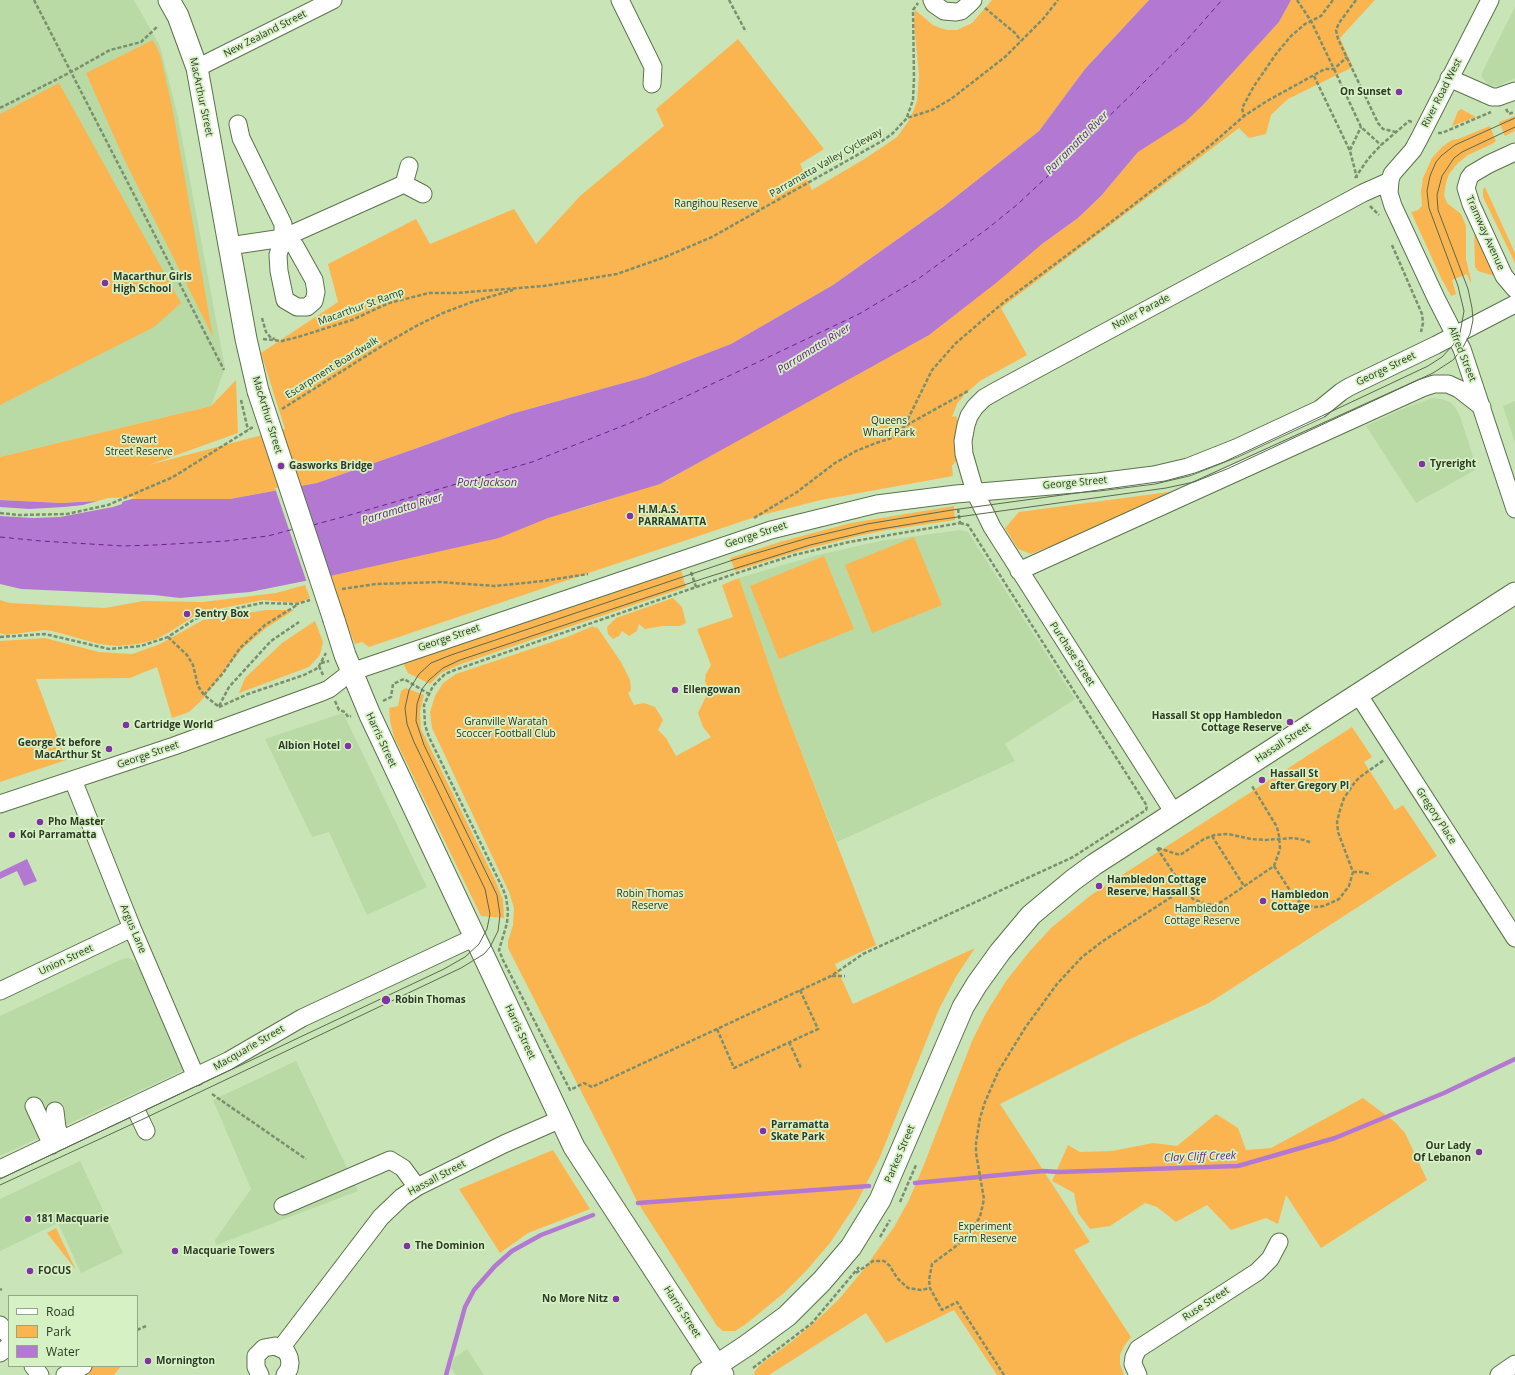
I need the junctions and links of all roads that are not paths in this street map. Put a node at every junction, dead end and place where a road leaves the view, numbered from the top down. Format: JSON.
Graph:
{"nodes":[{"id":1,"x":169,"y":0,"type":"edge"},
{"id":2,"x":333,"y":0,"type":"edge"},
{"id":3,"x":620,"y":0,"type":"edge"},
{"id":4,"x":1490,"y":0,"type":"edge"},
{"id":5,"x":924,"y":2,"type":"edge"},
{"id":6,"x":978,"y":4,"type":"edge"},
{"id":7,"x":197,"y":68,"type":"junction"},
{"id":8,"x":1449,"y":78,"type":"junction"},
{"id":9,"x":652,"y":84,"type":"dead end"},
{"id":10,"x":1515,"y":91,"type":"edge"},
{"id":11,"x":238,"y":124,"type":"dead end"},
{"id":12,"x":1515,"y":152,"type":"edge"},
{"id":13,"x":409,"y":166,"type":"dead end"},
{"id":14,"x":1390,"y":181,"type":"junction"},
{"id":15,"x":404,"y":184,"type":"junction"},
{"id":16,"x":424,"y":194,"type":"dead end"},
{"id":17,"x":283,"y":238,"type":"junction"},
{"id":18,"x":229,"y":246,"type":"junction"},
{"id":19,"x":1515,"y":289,"type":"edge"},
{"id":20,"x":1515,"y":304,"type":"edge"},
{"id":21,"x":1456,"y":335,"type":"junction"},
{"id":22,"x":1482,"y":407,"type":"junction"},
{"id":23,"x":975,"y":492,"type":"junction"},
{"id":24,"x":1515,"y":509,"type":"edge"},
{"id":25,"x":1019,"y":571,"type":"junction"},
{"id":26,"x":1515,"y":593,"type":"edge"},
{"id":27,"x":351,"y":672,"type":"junction"},
{"id":28,"x":1358,"y":694,"type":"junction"},
{"id":29,"x":73,"y":780,"type":"junction"},
{"id":30,"x":0,"y":804,"type":"edge"},
{"id":31,"x":1174,"y":813,"type":"junction"},
{"id":32,"x":1053,"y":896,"type":"joint"},
{"id":33,"x":132,"y":928,"type":"junction"},
{"id":34,"x":475,"y":937,"type":"junction"},
{"id":35,"x":1515,"y":938,"type":"edge"},
{"id":36,"x":0,"y":991,"type":"edge"},
{"id":37,"x":196,"y":1077,"type":"junction"},
{"id":38,"x":34,"y":1106,"type":"dead end"},
{"id":39,"x":134,"y":1106,"type":"junction"},
{"id":40,"x":55,"y":1111,"type":"dead end"},
{"id":41,"x":561,"y":1119,"type":"junction"},
{"id":42,"x":146,"y":1131,"type":"dead end"},
{"id":43,"x":57,"y":1142,"type":"junction"},
{"id":44,"x":0,"y":1169,"type":"edge"},
{"id":45,"x":417,"y":1187,"type":"junction"},
{"id":46,"x":283,"y":1206,"type":"dead end"},
{"id":47,"x":1279,"y":1242,"type":"dead end"},
{"id":48,"x":0,"y":1325,"type":"edge"},
{"id":49,"x":8,"y":1335,"type":"edge"},
{"id":50,"x":8,"y":1347,"type":"edge"},
{"id":51,"x":281,"y":1348,"type":"junction"},
{"id":52,"x":0,"y":1353,"type":"edge"},
{"id":53,"x":1515,"y":1364,"type":"edge"},
{"id":54,"x":34,"y":1367,"type":"edge"},
{"id":55,"x":81,"y":1367,"type":"edge"},
{"id":56,"x":1135,"y":1370,"type":"edge"},
{"id":57,"x":714,"y":1372,"type":"edge"},
{"id":58,"x":40,"y":1375,"type":"edge"},
{"id":59,"x":65,"y":1375,"type":"edge"},
{"id":60,"x":260,"y":1375,"type":"edge"},
{"id":61,"x":286,"y":1375,"type":"edge"},
{"id":62,"x":1499,"y":1375,"type":"edge"}],
"edges":[{"from":1,"to":7,"type":"main road","name":"MacArthur Street"},
{"from":2,"to":7,"type":"street","name":"New Zealand Street"},
{"from":3,"to":9,"type":"street"},
{"from":4,"to":8,"type":"street","name":"River Road West"},
{"from":5,"to":6,"type":"street"},
{"from":7,"to":18,"type":"main road","name":"MacArthur Street"},
{"from":8,"to":10,"type":"street"},
{"from":8,"to":14,"type":"street","name":"River Road West"},
{"from":11,"to":17,"type":"street"},
{"from":12,"to":19,"type":"street","name":"Tramway Avenue"},
{"from":13,"to":15,"type":"street"},
{"from":14,"to":21,"type":"street","name":"Alfred Street"},
{"from":14,"to":23,"type":"street","name":"Noller Parade"},
{"from":15,"to":16,"type":"street"},
{"from":15,"to":17,"type":"street"},
{"from":17,"to":18,"type":"street"},
{"from":18,"to":27,"type":"main road","name":"MacArthur Street","bridge":true},
{"from":20,"to":21,"type":"street","name":"George Street"},
{"from":21,"to":22,"type":"street","name":"Alfred Street"},
{"from":21,"to":23,"type":"street","name":"George Street"},
{"from":22,"to":24,"type":"street","name":"Alfred Street"},
{"from":22,"to":25,"type":"street"},
{"from":23,"to":25,"type":"street","name":"Purchase Street"},
{"from":23,"to":27,"type":"street","name":"George Street"},
{"from":25,"to":31,"type":"street","name":"Purchase Street"},
{"from":26,"to":28,"type":"main road","name":"Hassall Street"},
{"from":27,"to":29,"type":"street","name":"George Street"},
{"from":27,"to":34,"type":"main road","name":"Harris Street"},
{"from":28,"to":31,"type":"main road","name":"Hassall Street"},
{"from":28,"to":35,"type":"street","name":"Gregory Place"},
{"from":29,"to":30,"type":"street","name":"George Street"},
{"from":29,"to":33,"type":"street","name":"Argus Lane"},
{"from":31,"to":32,"type":"main road","name":"Hassall Street"},
{"from":32,"to":57,"type":"main road","name":"Parkes Street"},
{"from":33,"to":36,"type":"street","name":"Union Street"},
{"from":33,"to":37,"type":"street","name":"Argus Lane"},
{"from":34,"to":37,"type":"street","name":"Macquarie Street"},
{"from":34,"to":41,"type":"main road","name":"Harris Street"},
{"from":37,"to":39,"type":"street","name":"Macquarie Street"},
{"from":38,"to":43,"type":"street"},
{"from":39,"to":42,"type":"street"},
{"from":39,"to":43,"type":"street","name":"Macquarie Street"},
{"from":40,"to":43,"type":"street"},
{"from":41,"to":45,"type":"street","name":"Hassall Street"},
{"from":41,"to":57,"type":"main road","name":"Harris Street"},
{"from":43,"to":44,"type":"street","name":"Macquarie Street"},
{"from":45,"to":46,"type":"street"},
{"from":45,"to":51,"type":"street","name":"Hassall Street"},
{"from":47,"to":56,"type":"street","name":"Ruse Street"},
{"from":48,"to":49,"type":"street"},
{"from":50,"to":52,"type":"street"},
{"from":51,"to":60,"type":"street"},
{"from":51,"to":61,"type":"street"},
{"from":53,"to":62,"type":"street"},
{"from":54,"to":58,"type":"street"},
{"from":55,"to":59,"type":"street"}]}
